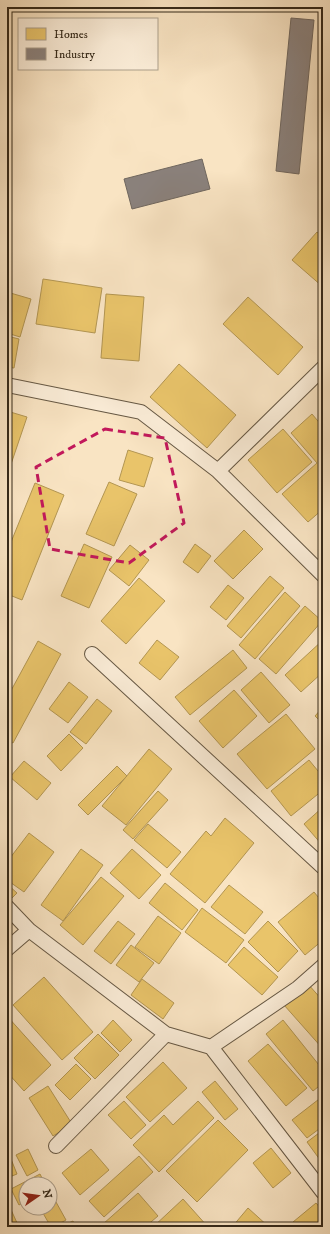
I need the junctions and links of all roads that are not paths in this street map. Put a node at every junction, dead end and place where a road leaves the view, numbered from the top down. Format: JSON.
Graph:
{"nodes":[{"id":1,"x":323,"y":368,"type":"edge"},
{"id":2,"x":7,"y":384,"type":"edge"},
{"id":3,"x":218,"y":471,"type":"junction"},
{"id":4,"x":323,"y":575,"type":"edge"},
{"id":5,"x":92,"y":654,"type":"dead end"},
{"id":6,"x":323,"y":867,"type":"edge"},
{"id":7,"x":7,"y":907,"type":"edge"},
{"id":8,"x":30,"y":930,"type":"junction"},
{"id":9,"x":7,"y":949,"type":"edge"},
{"id":10,"x":323,"y":966,"type":"edge"},
{"id":11,"x":166,"y":1034,"type":"junction"},
{"id":12,"x":211,"y":1047,"type":"junction"},
{"id":13,"x":56,"y":1146,"type":"dead end"},
{"id":14,"x":323,"y":1192,"type":"edge"}],
"edges":[{"from":1,"to":3,"type":"street"},
{"from":2,"to":3,"type":"street"},
{"from":3,"to":4,"type":"street"},
{"from":5,"to":6,"type":"street"},
{"from":7,"to":8,"type":"street"},
{"from":8,"to":9,"type":"street"},
{"from":8,"to":11,"type":"street"},
{"from":10,"to":12,"type":"street"},
{"from":11,"to":12,"type":"street"},
{"from":11,"to":13,"type":"street"},
{"from":12,"to":14,"type":"street"}]}
